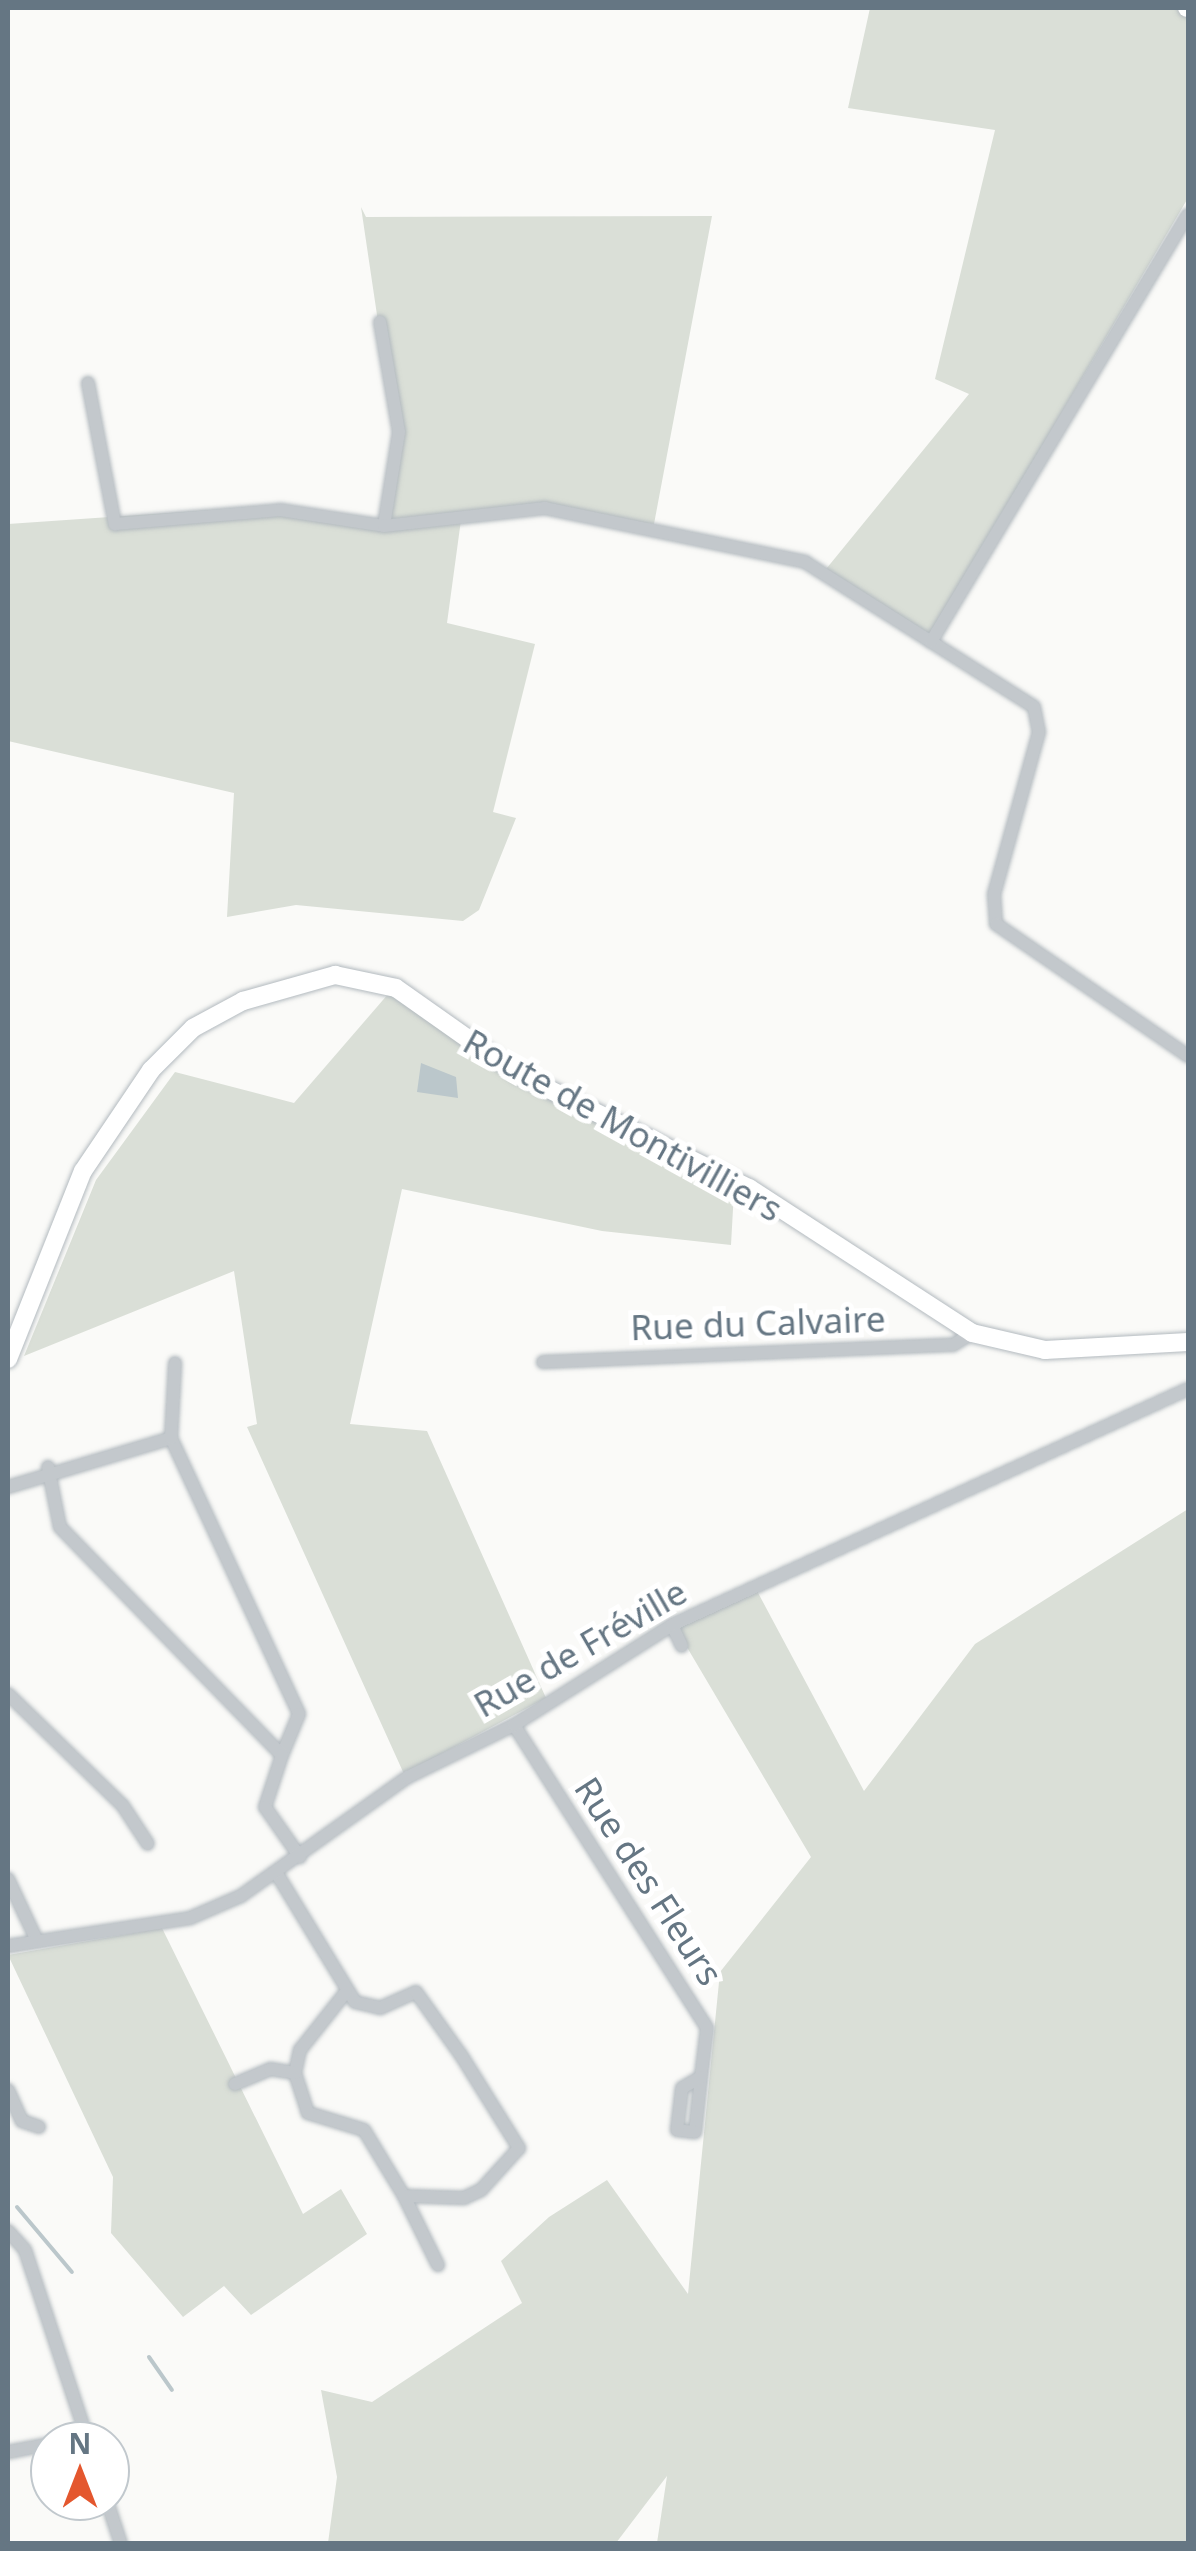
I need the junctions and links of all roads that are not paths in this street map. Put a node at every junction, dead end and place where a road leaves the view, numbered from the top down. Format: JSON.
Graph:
{"nodes":[{"id":1,"x":1188,"y":215,"type":"edge"},
{"id":2,"x":380,"y":322,"type":"dead end"},
{"id":3,"x":88,"y":383,"type":"dead end"},
{"id":4,"x":384,"y":526,"type":"junction"},
{"id":5,"x":932,"y":642,"type":"junction"},
{"id":6,"x":1188,"y":1056,"type":"edge"},
{"id":7,"x":972,"y":1333,"type":"junction"},
{"id":8,"x":1188,"y":1342,"type":"edge"},
{"id":9,"x":8,"y":1359,"type":"edge"},
{"id":10,"x":543,"y":1362,"type":"dead end"},
{"id":11,"x":175,"y":1363,"type":"dead end"},
{"id":12,"x":1188,"y":1389,"type":"edge"},
{"id":13,"x":171,"y":1438,"type":"junction"},
{"id":14,"x":48,"y":1468,"type":"junction"},
{"id":15,"x":8,"y":1487,"type":"edge"},
{"id":16,"x":672,"y":1625,"type":"junction"},
{"id":17,"x":682,"y":1646,"type":"dead end"},
{"id":18,"x":8,"y":1694,"type":"edge"},
{"id":19,"x":514,"y":1725,"type":"junction"},
{"id":20,"x":282,"y":1755,"type":"junction"},
{"id":21,"x":148,"y":1844,"type":"dead end"},
{"id":22,"x":300,"y":1857,"type":"junction"},
{"id":23,"x":277,"y":1874,"type":"junction"},
{"id":24,"x":8,"y":1879,"type":"edge"},
{"id":25,"x":37,"y":1941,"type":"junction"},
{"id":26,"x":8,"y":1946,"type":"edge"},
{"id":27,"x":346,"y":1992,"type":"junction"},
{"id":28,"x":295,"y":2073,"type":"junction"},
{"id":29,"x":701,"y":2078,"type":"dead end"},
{"id":30,"x":235,"y":2084,"type":"dead end"},
{"id":31,"x":8,"y":2090,"type":"edge"},
{"id":32,"x":39,"y":2127,"type":"dead end"},
{"id":33,"x":404,"y":2196,"type":"junction"},
{"id":34,"x":8,"y":2231,"type":"edge"},
{"id":35,"x":438,"y":2265,"type":"dead end"},
{"id":36,"x":81,"y":2421,"type":"edge"}],
"edges":[{"from":1,"to":5,"type":"street"},
{"from":2,"to":4,"type":"street"},
{"from":3,"to":4,"type":"street"},
{"from":4,"to":5,"type":"street"},
{"from":5,"to":6,"type":"street"},
{"from":7,"to":8,"type":"street","name":"Route de Montivilliers"},
{"from":7,"to":9,"type":"street","name":"Route de Montivilliers"},
{"from":7,"to":10,"type":"street","name":"Rue du Calvaire"},
{"from":11,"to":13,"type":"street"},
{"from":12,"to":16,"type":"street","name":"Rue de Fréville"},
{"from":13,"to":14,"type":"street"},
{"from":13,"to":20,"type":"street"},
{"from":14,"to":15,"type":"street"},
{"from":14,"to":20,"type":"street"},
{"from":16,"to":17,"type":"street"},
{"from":16,"to":19,"type":"street","name":"Rue de Fréville"},
{"from":18,"to":21,"type":"street"},
{"from":19,"to":22,"type":"street","name":"Rue de Fréville"},
{"from":19,"to":29,"type":"street","name":"Rue des Fleurs"},
{"from":20,"to":22,"type":"street"},
{"from":22,"to":23,"type":"street","name":"Rue de Fréville"},
{"from":23,"to":25,"type":"street","name":"Rue de Fréville"},
{"from":23,"to":27,"type":"street"},
{"from":24,"to":25,"type":"street"},
{"from":25,"to":26,"type":"street","name":"Rue de Fréville"},
{"from":27,"to":28,"type":"street"},
{"from":27,"to":33,"type":"street"},
{"from":28,"to":30,"type":"street"},
{"from":28,"to":33,"type":"street"},
{"from":31,"to":32,"type":"street"},
{"from":33,"to":35,"type":"street"},
{"from":34,"to":36,"type":"street"}]}
